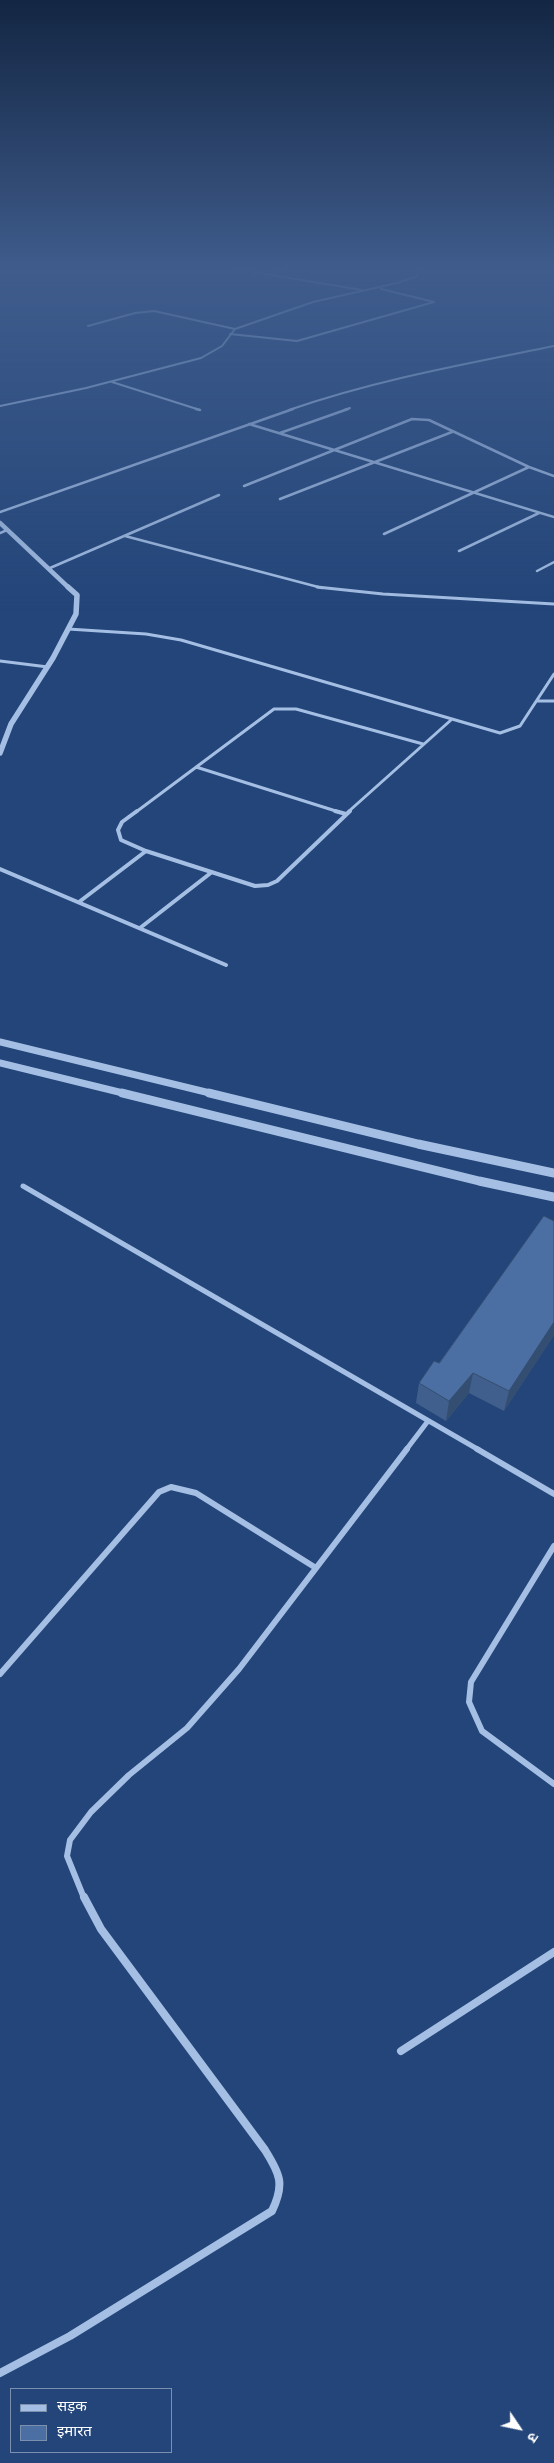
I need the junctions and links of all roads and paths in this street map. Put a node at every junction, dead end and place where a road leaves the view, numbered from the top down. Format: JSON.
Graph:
{"nodes":[{"id":1,"x":108,"y":383,"type":"edge"},
{"id":2,"x":115,"y":383,"type":"edge"},
{"id":3,"x":380,"y":383,"type":"edge"},
{"id":4,"x":0,"y":406,"type":"edge"},
{"id":5,"x":350,"y":408,"type":"dead end"},
{"id":6,"x":200,"y":410,"type":"dead end"},
{"id":7,"x":250,"y":424,"type":"junction"},
{"id":8,"x":452,"y":432,"type":"junction"},
{"id":9,"x":278,"y":433,"type":"junction"},
{"id":10,"x":331,"y":450,"type":"junction"},
{"id":11,"x":371,"y":462,"type":"junction"},
{"id":12,"x":529,"y":467,"type":"junction"},
{"id":13,"x":554,"y":476,"type":"edge"},
{"id":14,"x":244,"y":486,"type":"dead end"},
{"id":15,"x":472,"y":492,"type":"junction"},
{"id":16,"x":220,"y":495,"type":"dead end"},
{"id":17,"x":280,"y":499,"type":"dead end"},
{"id":18,"x":0,"y":512,"type":"edge"},
{"id":19,"x":540,"y":513,"type":"junction"},
{"id":20,"x":554,"y":517,"type":"edge"},
{"id":21,"x":0,"y":523,"type":"edge"},
{"id":22,"x":7,"y":530,"type":"junction"},
{"id":23,"x":0,"y":532,"type":"edge"},
{"id":24,"x":384,"y":534,"type":"dead end"},
{"id":25,"x":125,"y":536,"type":"junction"},
{"id":26,"x":459,"y":551,"type":"dead end"},
{"id":27,"x":554,"y":562,"type":"edge"},
{"id":28,"x":50,"y":568,"type":"junction"},
{"id":29,"x":537,"y":571,"type":"dead end"},
{"id":30,"x":554,"y":604,"type":"edge"},
{"id":31,"x":68,"y":629,"type":"junction"},
{"id":32,"x":0,"y":661,"type":"edge"},
{"id":33,"x":48,"y":667,"type":"junction"},
{"id":34,"x":554,"y":674,"type":"edge"},
{"id":35,"x":537,"y":701,"type":"junction"},
{"id":36,"x":554,"y":701,"type":"edge"},
{"id":37,"x":451,"y":720,"type":"junction"},
{"id":38,"x":423,"y":744,"type":"junction"},
{"id":39,"x":0,"y":752,"type":"edge"},
{"id":40,"x":196,"y":767,"type":"junction"},
{"id":41,"x":346,"y":814,"type":"junction"},
{"id":42,"x":146,"y":851,"type":"junction"},
{"id":43,"x":0,"y":869,"type":"edge"},
{"id":44,"x":212,"y":872,"type":"junction"},
{"id":45,"x":79,"y":902,"type":"junction"},
{"id":46,"x":140,"y":928,"type":"junction"},
{"id":47,"x":226,"y":965,"type":"dead end"},
{"id":48,"x":0,"y":1042,"type":"edge"},
{"id":49,"x":0,"y":1063,"type":"edge"},
{"id":50,"x":554,"y":1173,"type":"edge"},
{"id":51,"x":23,"y":1186,"type":"dead end"},
{"id":52,"x":554,"y":1197,"type":"edge"},
{"id":53,"x":428,"y":1421,"type":"junction"},
{"id":54,"x":554,"y":1494,"type":"edge"},
{"id":55,"x":554,"y":1546,"type":"edge"},
{"id":56,"x":316,"y":1568,"type":"junction"},
{"id":57,"x":0,"y":1674,"type":"edge"},
{"id":58,"x":554,"y":1784,"type":"edge"},
{"id":59,"x":554,"y":1952,"type":"edge"},
{"id":60,"x":401,"y":2051,"type":"dead end"},
{"id":61,"x":0,"y":2373,"type":"edge"}],
"edges":[{"from":1,"to":4,"type":"street"},
{"from":2,"to":6,"type":"street"},
{"from":3,"to":7,"type":"street"},
{"from":5,"to":9,"type":"street"},
{"from":7,"to":9,"type":"street"},
{"from":7,"to":18,"type":"street"},
{"from":8,"to":10,"type":"street"},
{"from":8,"to":11,"type":"street"},
{"from":8,"to":12,"type":"street"},
{"from":9,"to":10,"type":"street"},
{"from":10,"to":11,"type":"street"},
{"from":10,"to":14,"type":"street"},
{"from":11,"to":15,"type":"street"},
{"from":11,"to":17,"type":"street"},
{"from":12,"to":13,"type":"street"},
{"from":12,"to":15,"type":"street"},
{"from":15,"to":19,"type":"street"},
{"from":15,"to":24,"type":"street"},
{"from":16,"to":25,"type":"street"},
{"from":19,"to":20,"type":"street"},
{"from":19,"to":26,"type":"street"},
{"from":21,"to":22,"type":"street"},
{"from":22,"to":23,"type":"street"},
{"from":22,"to":28,"type":"street"},
{"from":25,"to":28,"type":"street"},
{"from":25,"to":30,"type":"street"},
{"from":27,"to":29,"type":"street"},
{"from":28,"to":31,"type":"street"},
{"from":31,"to":33,"type":"street"},
{"from":31,"to":37,"type":"street"},
{"from":32,"to":33,"type":"street"},
{"from":33,"to":39,"type":"street"},
{"from":34,"to":35,"type":"street"},
{"from":35,"to":36,"type":"street"},
{"from":35,"to":37,"type":"street"},
{"from":37,"to":38,"type":"street"},
{"from":38,"to":40,"type":"street"},
{"from":38,"to":41,"type":"street"},
{"from":40,"to":41,"type":"street"},
{"from":40,"to":42,"type":"street"},
{"from":41,"to":44,"type":"street"},
{"from":42,"to":44,"type":"street"},
{"from":42,"to":45,"type":"street"},
{"from":43,"to":45,"type":"street"},
{"from":44,"to":46,"type":"street"},
{"from":45,"to":46,"type":"street"},
{"from":46,"to":47,"type":"street"},
{"from":48,"to":50,"type":"street"},
{"from":49,"to":52,"type":"street"},
{"from":51,"to":53,"type":"street"},
{"from":53,"to":54,"type":"street"},
{"from":53,"to":56,"type":"street"},
{"from":55,"to":58,"type":"street"},
{"from":56,"to":57,"type":"street"},
{"from":56,"to":61,"type":"street"},
{"from":59,"to":60,"type":"street"}]}
